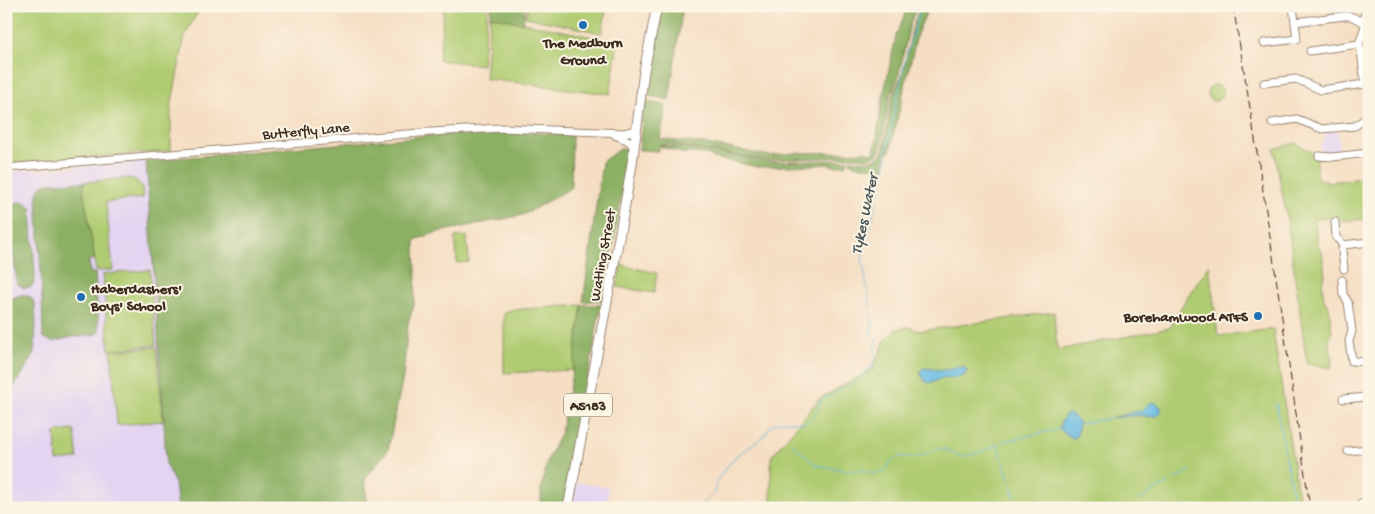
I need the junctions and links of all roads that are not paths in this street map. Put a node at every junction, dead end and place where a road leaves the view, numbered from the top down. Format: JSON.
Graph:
{"nodes":[{"id":1,"x":657,"y":6,"type":"edge"},
{"id":2,"x":1293,"y":6,"type":"edge"},
{"id":3,"x":1367,"y":6,"type":"edge"},
{"id":4,"x":1295,"y":22,"type":"junction"},
{"id":5,"x":1366,"y":23,"type":"edge"},
{"id":6,"x":1264,"y":43,"type":"dead end"},
{"id":7,"x":1359,"y":44,"type":"junction"},
{"id":8,"x":1310,"y":51,"type":"dead end"},
{"id":9,"x":1264,"y":83,"type":"dead end"},
{"id":10,"x":1369,"y":120,"type":"edge"},
{"id":11,"x":1272,"y":123,"type":"dead end"},
{"id":12,"x":630,"y":134,"type":"junction"},
{"id":13,"x":634,"y":147,"type":"junction"},
{"id":14,"x":1369,"y":153,"type":"edge"},
{"id":15,"x":1319,"y":156,"type":"dead end"},
{"id":16,"x":6,"y":168,"type":"edge"},
{"id":17,"x":1335,"y":222,"type":"dead end"},
{"id":18,"x":1369,"y":242,"type":"edge"},
{"id":19,"x":1343,"y":245,"type":"junction"},
{"id":20,"x":1344,"y":270,"type":"dead end"},
{"id":21,"x":1342,"y":280,"type":"dead end"},
{"id":22,"x":1368,"y":362,"type":"edge"},
{"id":23,"x":1369,"y":372,"type":"edge"},
{"id":24,"x":1369,"y":397,"type":"edge"},
{"id":25,"x":1344,"y":399,"type":"dead end"},
{"id":26,"x":1369,"y":449,"type":"edge"},
{"id":27,"x":1348,"y":451,"type":"dead end"},
{"id":28,"x":568,"y":508,"type":"edge"}],
"edges":[{"from":1,"to":12,"type":"main road","name":"Watling Street","number":"A5183"},
{"from":2,"to":4,"type":"street"},
{"from":3,"to":5,"type":"street"},
{"from":4,"to":5,"type":"street"},
{"from":4,"to":6,"type":"street"},
{"from":5,"to":7,"type":"street"},
{"from":7,"to":8,"type":"street"},
{"from":7,"to":9,"type":"street"},
{"from":10,"to":11,"type":"street"},
{"from":12,"to":13,"type":"main road","name":"Watling Street","number":"A5183"},
{"from":12,"to":13,"type":"street","name":"Butterfly Lane"},
{"from":12,"to":16,"type":"street","name":"Butterfly Lane"},
{"from":13,"to":28,"type":"main road","name":"Watling Street","number":"A5183"},
{"from":14,"to":15,"type":"street"},
{"from":17,"to":19,"type":"street"},
{"from":18,"to":19,"type":"street"},
{"from":19,"to":20,"type":"street"},
{"from":21,"to":22,"type":"street"},
{"from":22,"to":23,"type":"street"},
{"from":24,"to":25,"type":"street"},
{"from":26,"to":27,"type":"street"}]}
